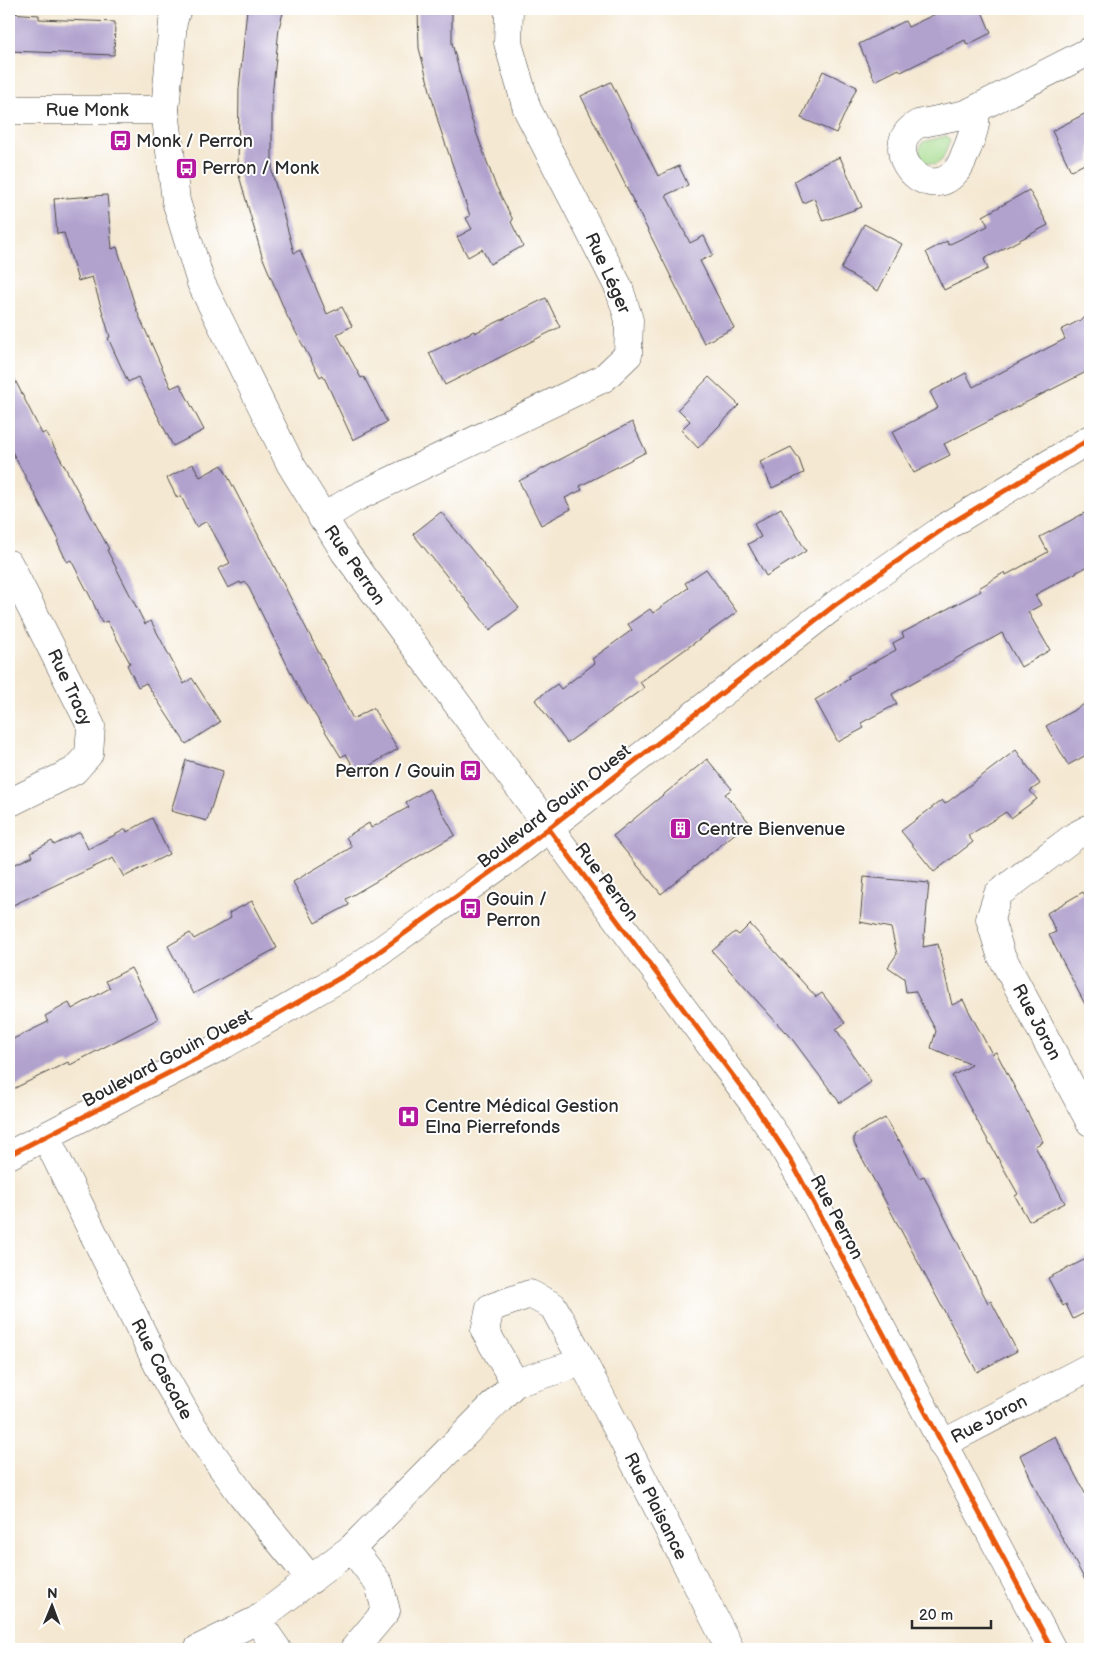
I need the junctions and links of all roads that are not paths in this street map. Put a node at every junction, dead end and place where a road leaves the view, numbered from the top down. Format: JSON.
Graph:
{"nodes":[{"id":1,"x":177,"y":9,"type":"edge"},
{"id":2,"x":509,"y":9,"type":"edge"},
{"id":3,"x":1090,"y":51,"type":"edge"},
{"id":4,"x":9,"y":110,"type":"edge"},
{"id":5,"x":165,"y":110,"type":"junction"},
{"id":6,"x":974,"y":110,"type":"dead end"},
{"id":7,"x":1090,"y":438,"type":"edge"},
{"id":8,"x":322,"y":518,"type":"junction"},
{"id":9,"x":9,"y":564,"type":"edge"},
{"id":10,"x":9,"y":803,"type":"edge"},
{"id":11,"x":1090,"y":828,"type":"edge"},
{"id":12,"x":549,"y":829,"type":"junction"},
{"id":13,"x":1090,"y":1122,"type":"edge"},
{"id":14,"x":46,"y":1137,"type":"junction"},
{"id":15,"x":9,"y":1155,"type":"edge"},
{"id":16,"x":582,"y":1362,"type":"junction"},
{"id":17,"x":1090,"y":1367,"type":"edge"},
{"id":18,"x":515,"y":1383,"type":"junction"},
{"id":19,"x":942,"y":1444,"type":"junction"},
{"id":20,"x":352,"y":1548,"type":"junction"},
{"id":21,"x":311,"y":1580,"type":"junction"},
{"id":22,"x":257,"y":1620,"type":"junction"},
{"id":23,"x":198,"y":1649,"type":"edge"},
{"id":24,"x":277,"y":1649,"type":"edge"},
{"id":25,"x":354,"y":1649,"type":"edge"},
{"id":26,"x":730,"y":1649,"type":"edge"},
{"id":27,"x":1052,"y":1649,"type":"edge"}],
"edges":[{"from":1,"to":5,"type":"street","name":"Rue Perron"},
{"from":2,"to":8,"type":"street","name":"Rue Léger"},
{"from":3,"to":6,"type":"street"},
{"from":4,"to":5,"type":"street","name":"Rue Monk"},
{"from":5,"to":8,"type":"street","name":"Rue Perron"},
{"from":7,"to":12,"type":"street","name":"Boulevard Gouin Ouest"},
{"from":8,"to":12,"type":"street","name":"Rue Perron"},
{"from":9,"to":10,"type":"street","name":"Rue Tracy"},
{"from":11,"to":13,"type":"street","name":"Rue Joron"},
{"from":12,"to":14,"type":"street","name":"Boulevard Gouin Ouest"},
{"from":12,"to":19,"type":"street","name":"Rue Perron"},
{"from":14,"to":15,"type":"street","name":"Boulevard Gouin Ouest"},
{"from":14,"to":21,"type":"street","name":"Rue Cascade"},
{"from":16,"to":18,"type":"street"},
{"from":16,"to":18,"type":"street","name":"Rue Plaisance"},
{"from":16,"to":26,"type":"street","name":"Rue Plaisance"},
{"from":17,"to":19,"type":"street","name":"Rue Joron"},
{"from":18,"to":20,"type":"street"},
{"from":19,"to":27,"type":"street","name":"Rue Perron"},
{"from":20,"to":21,"type":"street"},
{"from":20,"to":25,"type":"street"},
{"from":21,"to":22,"type":"street"},
{"from":22,"to":23,"type":"street"},
{"from":22,"to":24,"type":"street"}]}
